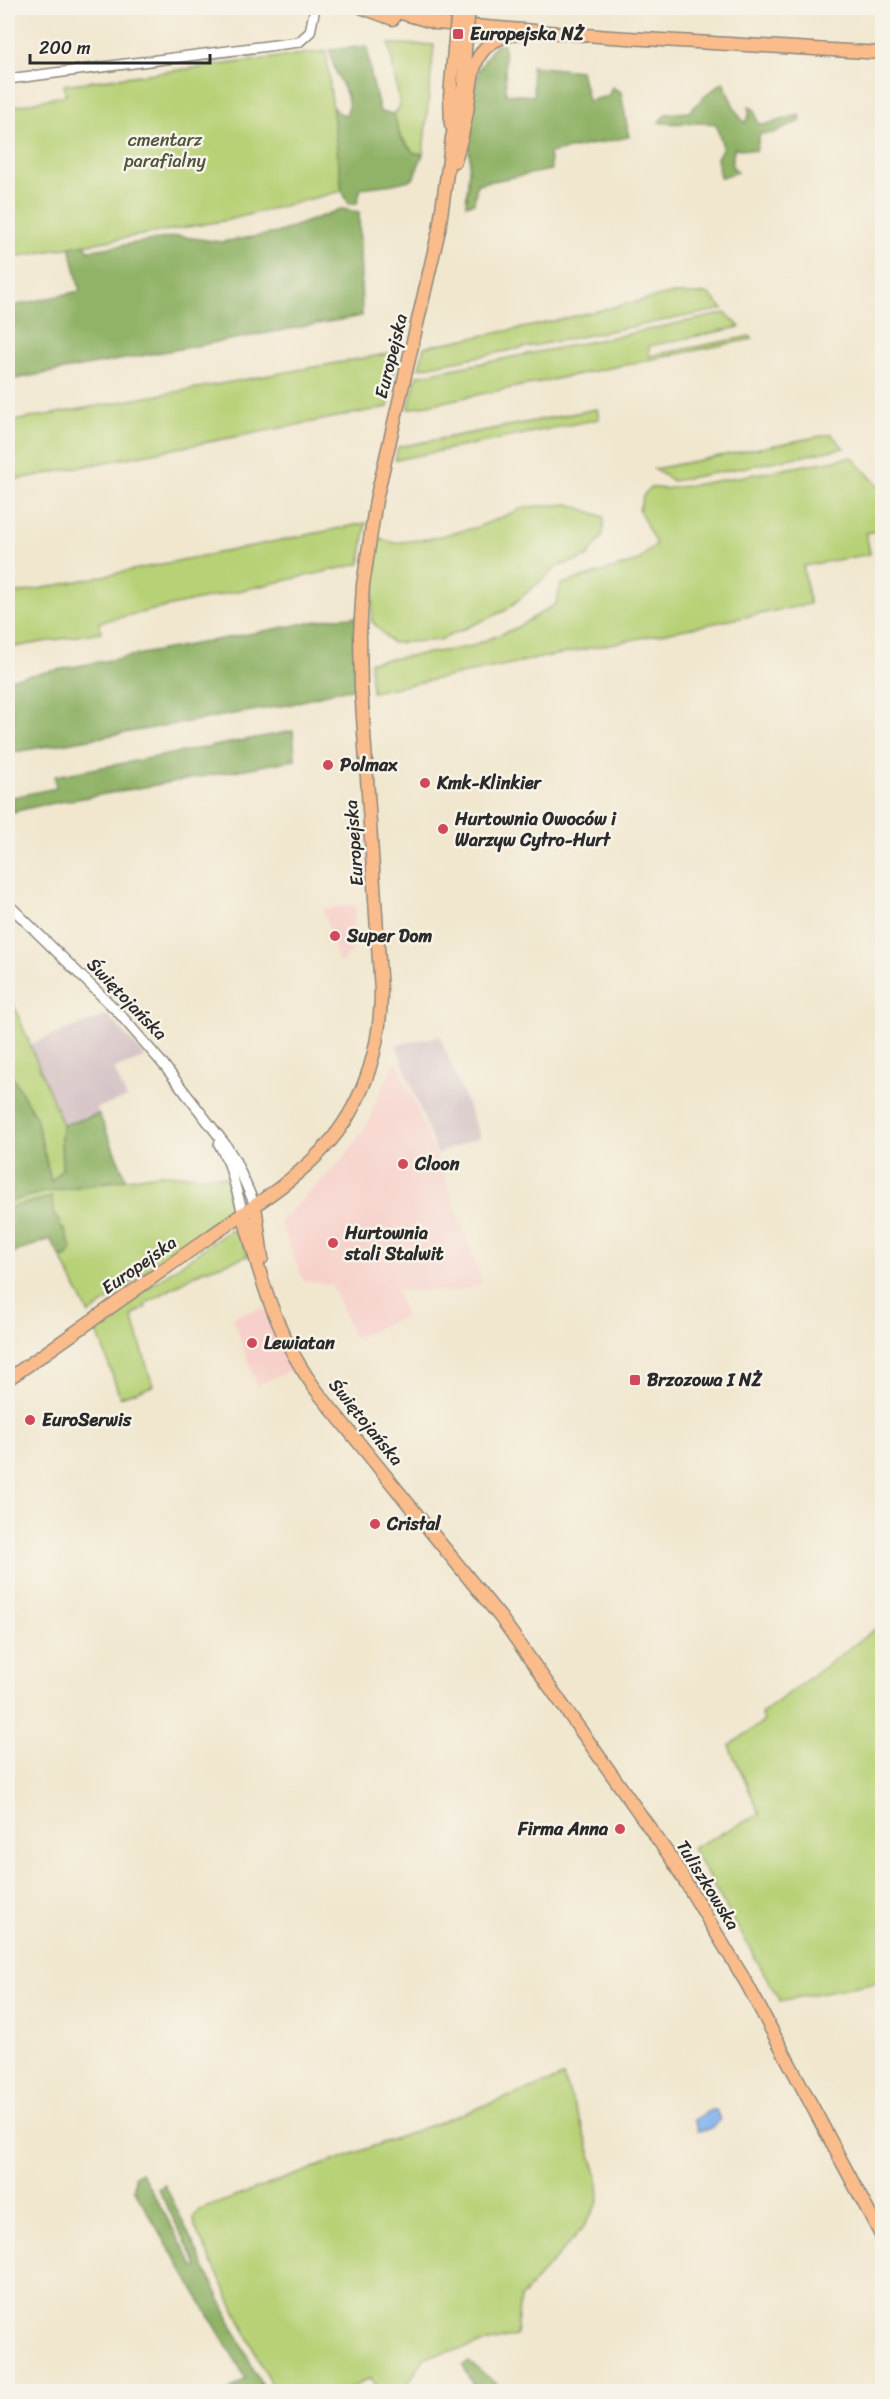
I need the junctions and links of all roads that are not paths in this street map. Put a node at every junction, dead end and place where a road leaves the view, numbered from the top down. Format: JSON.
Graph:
{"nodes":[{"id":1,"x":315,"y":8,"type":"edge"},
{"id":2,"x":363,"y":8,"type":"edge"},
{"id":3,"x":384,"y":8,"type":"edge"},
{"id":4,"x":458,"y":8,"type":"edge"},
{"id":5,"x":469,"y":8,"type":"edge"},
{"id":6,"x":436,"y":23,"type":"junction"},
{"id":7,"x":535,"y":31,"type":"junction"},
{"id":8,"x":460,"y":50,"type":"junction"},
{"id":9,"x":882,"y":52,"type":"edge"},
{"id":10,"x":8,"y":79,"type":"edge"},
{"id":11,"x":446,"y":189,"type":"junction"},
{"id":12,"x":8,"y":904,"type":"edge"},
{"id":13,"x":212,"y":1127,"type":"junction"},
{"id":14,"x":255,"y":1205,"type":"junction"},
{"id":15,"x":243,"y":1213,"type":"junction"},
{"id":16,"x":262,"y":1277,"type":"junction"},
{"id":17,"x":8,"y":1379,"type":"edge"},
{"id":18,"x":468,"y":1575,"type":"joint"},
{"id":19,"x":882,"y":2237,"type":"edge"}],
"edges":[{"from":1,"to":10,"type":"street"},
{"from":2,"to":6,"type":"main road"},
{"from":3,"to":6,"type":"main road"},
{"from":4,"to":8,"type":"main road","name":"Europejska","bridge":true},
{"from":5,"to":8,"type":"main road","name":"Europejska","bridge":true},
{"from":6,"to":7,"type":"main road"},
{"from":7,"to":9,"type":"main road"},
{"from":7,"to":11,"type":"main road"},
{"from":8,"to":11,"type":"main road","name":"Europejska"},
{"from":11,"to":14,"type":"main road","name":"Europejska"},
{"from":12,"to":13,"type":"street","name":"Świętojańska"},
{"from":13,"to":14,"type":"street","name":"Świętojańska"},
{"from":13,"to":15,"type":"street","name":"Świętojańska"},
{"from":14,"to":15,"type":"main road","name":"Europejska"},
{"from":14,"to":16,"type":"main road","name":"Świętojańska"},
{"from":15,"to":16,"type":"main road","name":"Świętojańska"},
{"from":15,"to":17,"type":"main road","name":"Europejska"},
{"from":16,"to":18,"type":"main road","name":"Świętojańska"},
{"from":18,"to":19,"type":"main road","name":"Tuliszkowska"}]}
